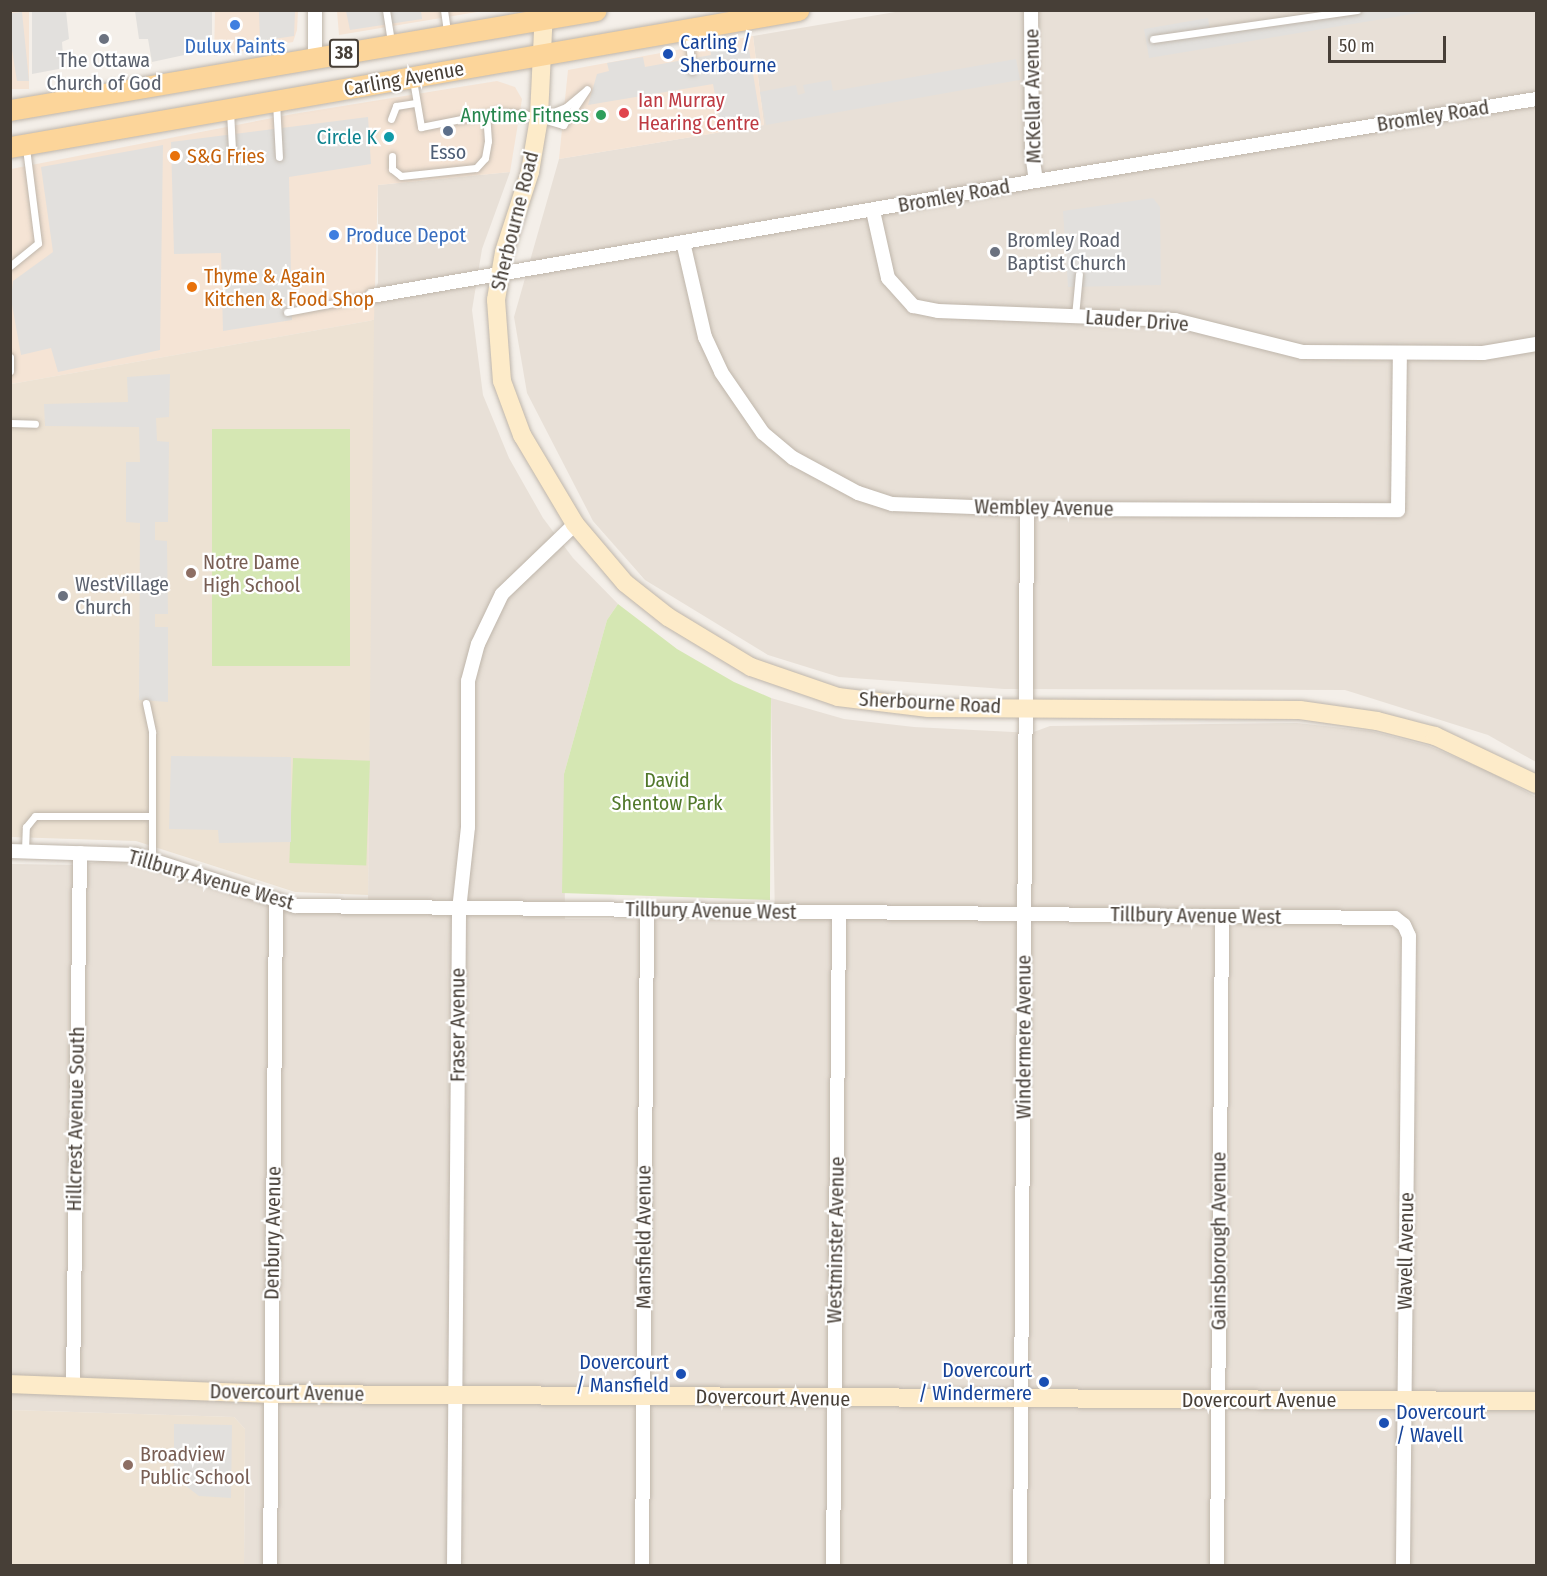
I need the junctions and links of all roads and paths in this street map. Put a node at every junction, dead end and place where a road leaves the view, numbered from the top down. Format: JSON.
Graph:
{"nodes":[{"id":1,"x":315,"y":10,"type":"edge"},
{"id":2,"x":386,"y":10,"type":"edge"},
{"id":3,"x":444,"y":10,"type":"edge"},
{"id":4,"x":596,"y":10,"type":"edge"},
{"id":5,"x":798,"y":10,"type":"edge"},
{"id":6,"x":1031,"y":10,"type":"edge"},
{"id":7,"x":1357,"y":10,"type":"edge"},
{"id":8,"x":544,"y":15,"type":"edge"},
{"id":9,"x":688,"y":29,"type":"junction"},
{"id":10,"x":448,"y":36,"type":"junction"},
{"id":11,"x":1152,"y":39,"type":"dead end"},
{"id":12,"x":392,"y":45,"type":"junction"},
{"id":13,"x":543,"y":54,"type":"junction"},
{"id":14,"x":315,"y":58,"type":"junction"},
{"id":15,"x":692,"y":71,"type":"dead end"},
{"id":16,"x":413,"y":77,"type":"junction"},
{"id":17,"x":1536,"y":99,"type":"edge"},
{"id":18,"x":276,"y":101,"type":"junction"},
{"id":19,"x":416,"y":103,"type":"junction"},
{"id":20,"x":10,"y":110,"type":"edge"},
{"id":21,"x":230,"y":110,"type":"junction"},
{"id":22,"x":486,"y":114,"type":"junction"},
{"id":23,"x":539,"y":118,"type":"junction"},
{"id":24,"x":391,"y":119,"type":"dead end"},
{"id":25,"x":18,"y":146,"type":"edge"},
{"id":26,"x":232,"y":150,"type":"dead end"},
{"id":27,"x":392,"y":156,"type":"dead end"},
{"id":28,"x":279,"y":157,"type":"dead end"},
{"id":29,"x":1036,"y":181,"type":"junction"},
{"id":30,"x":873,"y":211,"type":"junction"},
{"id":31,"x":683,"y":242,"type":"junction"},
{"id":32,"x":10,"y":266,"type":"edge"},
{"id":33,"x":501,"y":272,"type":"junction"},
{"id":34,"x":1079,"y":274,"type":"dead end"},
{"id":35,"x":372,"y":296,"type":"joint"},
{"id":36,"x":287,"y":312,"type":"dead end"},
{"id":37,"x":1075,"y":316,"type":"junction"},
{"id":38,"x":1536,"y":344,"type":"edge"},
{"id":39,"x":1400,"y":354,"type":"junction"},
{"id":40,"x":10,"y":357,"type":"edge"},
{"id":41,"x":10,"y":371,"type":"edge"},
{"id":42,"x":10,"y":423,"type":"edge"},
{"id":43,"x":35,"y":424,"type":"dead end"},
{"id":44,"x":1027,"y":509,"type":"junction"},
{"id":45,"x":575,"y":524,"type":"junction"},
{"id":46,"x":146,"y":703,"type":"dead end"},
{"id":47,"x":1026,"y":708,"type":"junction"},
{"id":48,"x":1536,"y":784,"type":"edge"},
{"id":49,"x":152,"y":816,"type":"junction"},
{"id":50,"x":10,"y":851,"type":"edge"},
{"id":51,"x":25,"y":851,"type":"junction"},
{"id":52,"x":80,"y":853,"type":"junction"},
{"id":53,"x":152,"y":860,"type":"junction"},
{"id":54,"x":276,"y":900,"type":"junction"},
{"id":55,"x":647,"y":909,"type":"junction"},
{"id":56,"x":459,"y":910,"type":"junction"},
{"id":57,"x":839,"y":914,"type":"junction"},
{"id":58,"x":1025,"y":914,"type":"junction"},
{"id":59,"x":1222,"y":916,"type":"junction"},
{"id":60,"x":1409,"y":936,"type":"joint"},
{"id":61,"x":10,"y":1384,"type":"edge"},
{"id":62,"x":73,"y":1386,"type":"junction"},
{"id":63,"x":271,"y":1394,"type":"junction"},
{"id":64,"x":455,"y":1395,"type":"junction"},
{"id":65,"x":643,"y":1396,"type":"junction"},
{"id":66,"x":1022,"y":1399,"type":"junction"},
{"id":67,"x":834,"y":1400,"type":"junction"},
{"id":68,"x":1218,"y":1400,"type":"junction"},
{"id":69,"x":1405,"y":1401,"type":"junction"},
{"id":70,"x":1536,"y":1401,"type":"edge"},
{"id":71,"x":270,"y":1566,"type":"edge"},
{"id":72,"x":454,"y":1566,"type":"edge"},
{"id":73,"x":642,"y":1566,"type":"edge"},
{"id":74,"x":833,"y":1566,"type":"edge"},
{"id":75,"x":1020,"y":1566,"type":"edge"},
{"id":76,"x":1217,"y":1566,"type":"edge"},
{"id":77,"x":1403,"y":1566,"type":"edge"}],
"edges":[{"from":1,"to":14,"type":"street"},
{"from":2,"to":12,"type":"lane"},
{"from":3,"to":10,"type":"lane"},
{"from":4,"to":8,"type":"main road","name":"Carling Avenue","number":"38"},
{"from":5,"to":9,"type":"main road","name":"Carling Avenue","number":"38"},
{"from":6,"to":29,"type":"street","name":"McKellar Avenue"},
{"from":7,"to":11,"type":"lane"},
{"from":8,"to":10,"type":"main road","name":"Carling Avenue","number":"38"},
{"from":8,"to":13,"type":"street","name":"Sherbourne Road"},
{"from":9,"to":13,"type":"main road","name":"Carling Avenue","number":"38"},
{"from":9,"to":15,"type":"lane"},
{"from":10,"to":12,"type":"main road","name":"Carling Avenue","number":"38"},
{"from":12,"to":14,"type":"main road","name":"Carling Avenue","number":"38"},
{"from":13,"to":16,"type":"main road","name":"Carling Avenue","number":"38"},
{"from":13,"to":23,"type":"street","name":"Sherbourne Road"},
{"from":14,"to":20,"type":"main road","name":"Carling Avenue","number":"38"},
{"from":16,"to":18,"type":"main road","name":"Carling Avenue","number":"38"},
{"from":16,"to":19,"type":"lane"},
{"from":17,"to":29,"type":"street","name":"Bromley Road"},
{"from":18,"to":21,"type":"main road","name":"Carling Avenue","number":"38"},
{"from":18,"to":28,"type":"lane"},
{"from":19,"to":22,"type":"lane"},
{"from":19,"to":24,"type":"lane"},
{"from":21,"to":25,"type":"main road","name":"Carling Avenue","number":"38"},
{"from":21,"to":26,"type":"lane"},
{"from":22,"to":23,"type":"lane"},
{"from":22,"to":27,"type":"lane"},
{"from":23,"to":23,"type":"lane"},
{"from":23,"to":33,"type":"street","name":"Sherbourne Road"},
{"from":25,"to":32,"type":"lane"},
{"from":29,"to":30,"type":"street","name":"Bromley Road"},
{"from":30,"to":31,"type":"street","name":"Bromley Road"},
{"from":30,"to":37,"type":"street","name":"Lauder Drive"},
{"from":31,"to":33,"type":"street","name":"Bromley Road"},
{"from":31,"to":44,"type":"street","name":"Wembley Avenue"},
{"from":33,"to":35,"type":"street","name":"Bromley Road"},
{"from":33,"to":45,"type":"street","name":"Sherbourne Road"},
{"from":34,"to":37,"type":"lane"},
{"from":35,"to":36,"type":"lane"},
{"from":37,"to":39,"type":"street","name":"Lauder Drive"},
{"from":38,"to":39,"type":"street","name":"Lauder Drive"},
{"from":39,"to":44,"type":"street","name":"Wembley Avenue"},
{"from":40,"to":41,"type":"lane"},
{"from":42,"to":43,"type":"lane"},
{"from":44,"to":47,"type":"street","name":"Windermere Avenue"},
{"from":45,"to":47,"type":"street","name":"Sherbourne Road"},
{"from":45,"to":56,"type":"street","name":"Fraser Avenue"},
{"from":46,"to":49,"type":"lane"},
{"from":47,"to":48,"type":"street","name":"Sherbourne Road"},
{"from":47,"to":58,"type":"street","name":"Windermere Avenue"},
{"from":49,"to":51,"type":"lane"},
{"from":49,"to":53,"type":"lane"},
{"from":50,"to":51,"type":"street","name":"Tillbury Avenue West"},
{"from":51,"to":52,"type":"street","name":"Tillbury Avenue West"},
{"from":52,"to":53,"type":"street","name":"Tillbury Avenue West"},
{"from":52,"to":62,"type":"street","name":"Hillcrest Avenue South"},
{"from":53,"to":54,"type":"street","name":"Tillbury Avenue West"},
{"from":54,"to":56,"type":"street","name":"Tillbury Avenue West"},
{"from":54,"to":63,"type":"street","name":"Denbury Avenue"},
{"from":55,"to":56,"type":"street","name":"Tillbury Avenue West"},
{"from":55,"to":57,"type":"street","name":"Tillbury Avenue West"},
{"from":55,"to":65,"type":"street","name":"Mansfield Avenue"},
{"from":56,"to":64,"type":"street","name":"Fraser Avenue"},
{"from":57,"to":58,"type":"street","name":"Tillbury Avenue West"},
{"from":57,"to":67,"type":"street","name":"Westminster Avenue"},
{"from":58,"to":59,"type":"street","name":"Tillbury Avenue West"},
{"from":58,"to":66,"type":"street","name":"Windermere Avenue"},
{"from":59,"to":60,"type":"street","name":"Tillbury Avenue West"},
{"from":59,"to":68,"type":"street","name":"Gainsborough Avenue"},
{"from":60,"to":69,"type":"street","name":"Wavell Avenue"},
{"from":61,"to":62,"type":"street","name":"Dovercourt Avenue"},
{"from":62,"to":63,"type":"street","name":"Dovercourt Avenue"},
{"from":63,"to":64,"type":"street","name":"Dovercourt Avenue"},
{"from":63,"to":71,"type":"street","name":"Denbury Avenue"},
{"from":64,"to":65,"type":"street","name":"Dovercourt Avenue"},
{"from":64,"to":72,"type":"street","name":"Fraser Avenue"},
{"from":65,"to":67,"type":"street","name":"Dovercourt Avenue"},
{"from":65,"to":73,"type":"street","name":"Mansfield Avenue"},
{"from":66,"to":67,"type":"street","name":"Dovercourt Avenue"},
{"from":66,"to":68,"type":"street","name":"Dovercourt Avenue"},
{"from":66,"to":75,"type":"street","name":"Windermere Avenue"},
{"from":67,"to":74,"type":"street","name":"Westminster Avenue"},
{"from":68,"to":69,"type":"street","name":"Dovercourt Avenue"},
{"from":68,"to":76,"type":"street","name":"Gainsborough Avenue"},
{"from":69,"to":70,"type":"street","name":"Dovercourt Avenue"},
{"from":69,"to":77,"type":"street","name":"Wavell Avenue"}]}
